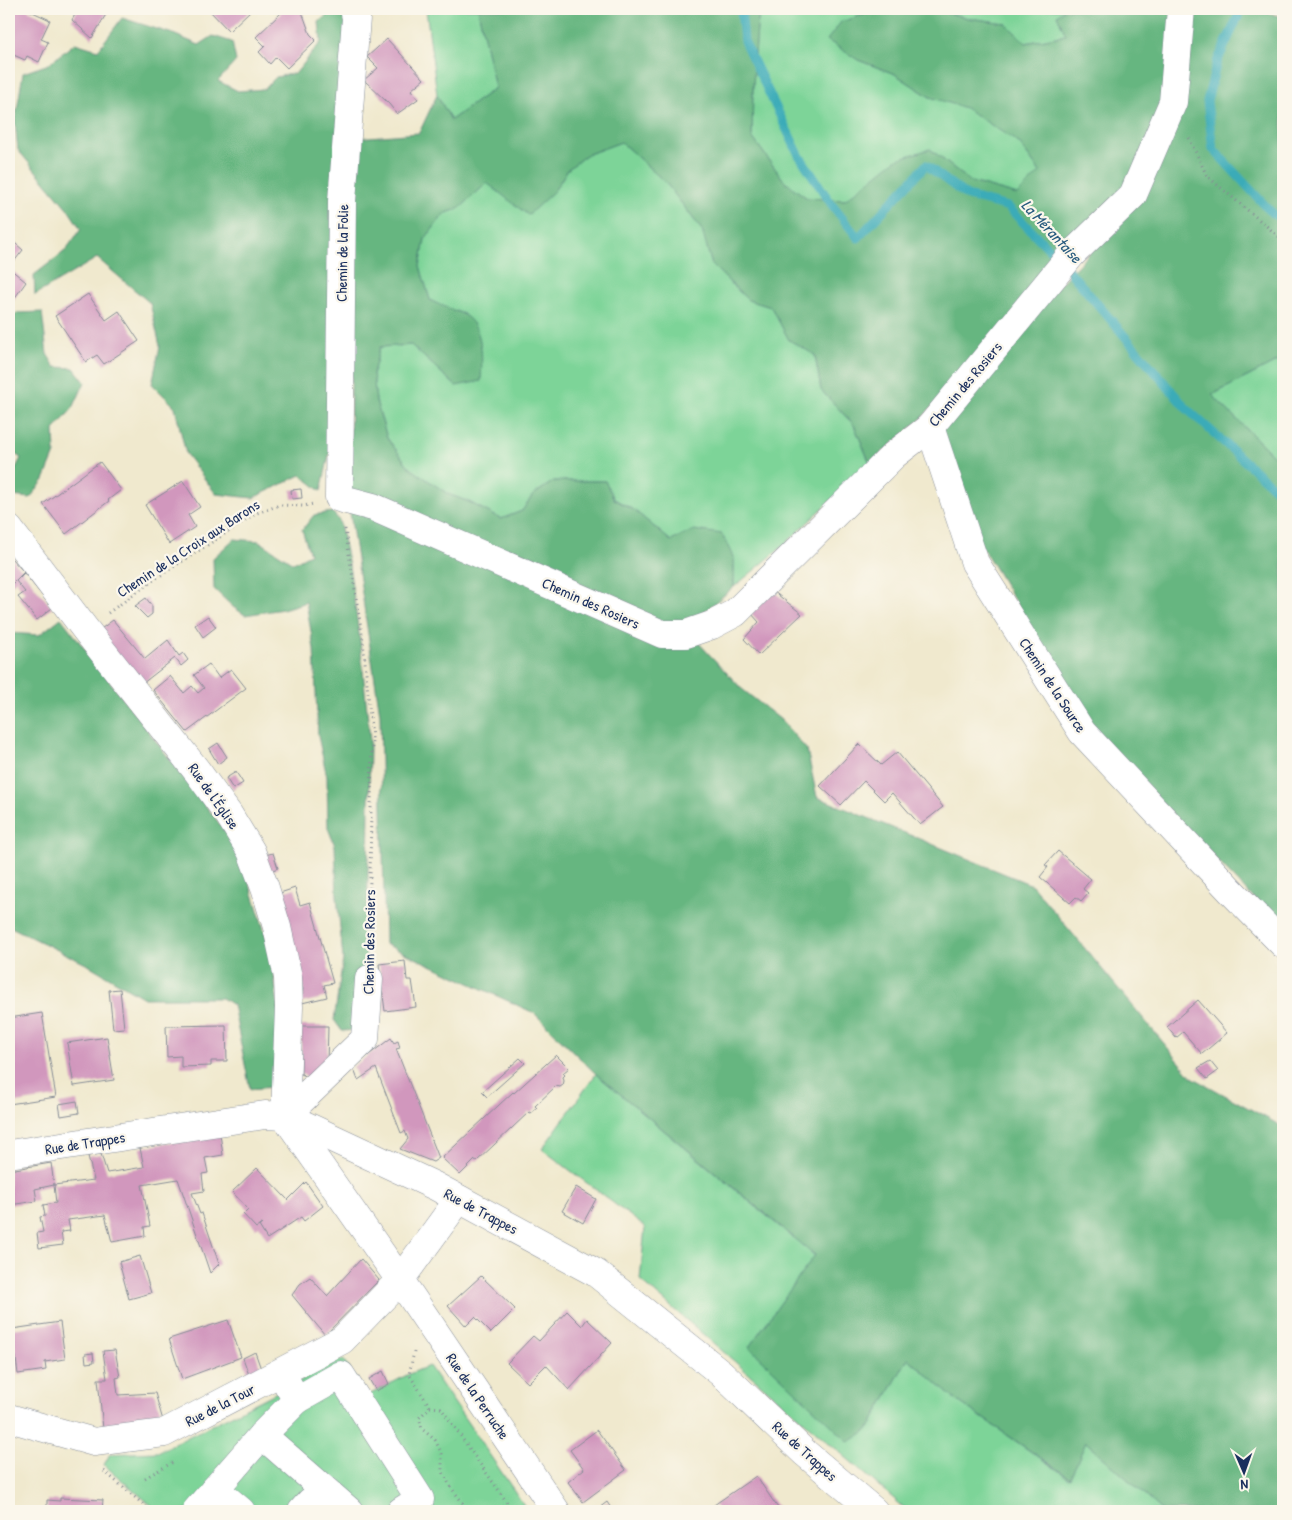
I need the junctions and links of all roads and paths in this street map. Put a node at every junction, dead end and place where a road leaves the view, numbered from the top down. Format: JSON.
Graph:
{"nodes":[{"id":1,"x":354,"y":9,"type":"edge"},
{"id":2,"x":1181,"y":9,"type":"edge"},
{"id":3,"x":1271,"y":9,"type":"edge"},
{"id":4,"x":1283,"y":12,"type":"edge"},
{"id":5,"x":9,"y":94,"type":"edge"},
{"id":6,"x":1173,"y":102,"type":"junction"},
{"id":7,"x":9,"y":107,"type":"edge"},
{"id":8,"x":1283,"y":240,"type":"edge"},
{"id":9,"x":930,"y":427,"type":"junction"},
{"id":10,"x":339,"y":498,"type":"junction"},
{"id":11,"x":9,"y":529,"type":"edge"},
{"id":12,"x":85,"y":630,"type":"junction"},
{"id":13,"x":1283,"y":944,"type":"edge"},
{"id":14,"x":369,"y":979,"type":"joint"},
{"id":15,"x":285,"y":1116,"type":"junction"},
{"id":16,"x":9,"y":1154,"type":"edge"},
{"id":17,"x":459,"y":1199,"type":"junction"},
{"id":18,"x":400,"y":1280,"type":"junction"},
{"id":19,"x":422,"y":1313,"type":"junction"},
{"id":20,"x":281,"y":1373,"type":"junction"},
{"id":21,"x":297,"y":1400,"type":"junction"},
{"id":22,"x":430,"y":1407,"type":"junction"},
{"id":23,"x":9,"y":1418,"type":"edge"},
{"id":24,"x":94,"y":1442,"type":"junction"},
{"id":25,"x":256,"y":1442,"type":"junction"},
{"id":26,"x":216,"y":1489,"type":"junction"},
{"id":27,"x":311,"y":1508,"type":"edge"},
{"id":28,"x":151,"y":1511,"type":"edge"},
{"id":29,"x":196,"y":1511,"type":"edge"},
{"id":30,"x":241,"y":1511,"type":"edge"},
{"id":31,"x":349,"y":1511,"type":"edge"},
{"id":32,"x":401,"y":1511,"type":"edge"},
{"id":33,"x":470,"y":1511,"type":"edge"},
{"id":34,"x":513,"y":1511,"type":"edge"},
{"id":35,"x":556,"y":1511,"type":"edge"},
{"id":36,"x":874,"y":1511,"type":"edge"}],
"edges":[{"from":1,"to":10,"type":"street","name":"Chemin de la Folie"},
{"from":2,"to":6,"type":"street","name":"Chemin des Rosiers"},
{"from":3,"to":4,"type":"path"},
{"from":5,"to":7,"type":"path"},
{"from":6,"to":8,"type":"path"},
{"from":6,"to":9,"type":"street","name":"Chemin des Rosiers"},
{"from":9,"to":10,"type":"street","name":"Chemin des Rosiers"},
{"from":9,"to":13,"type":"street","name":"Chemin de la Source"},
{"from":10,"to":12,"type":"path","name":"Chemin de la Croix aux Barons"},
{"from":10,"to":14,"type":"path","name":"Chemin des Rosiers"},
{"from":11,"to":12,"type":"street","name":"Rue de l'Église"},
{"from":12,"to":15,"type":"street","name":"Rue de l'Église"},
{"from":14,"to":15,"type":"street","name":"Chemin des Rosiers"},
{"from":15,"to":16,"type":"street","name":"Rue de Trappes"},
{"from":15,"to":17,"type":"street","name":"Rue de Trappes"},
{"from":15,"to":18,"type":"street"},
{"from":17,"to":18,"type":"street","name":"Rue de la Tour"},
{"from":17,"to":36,"type":"street","name":"Rue de Trappes"},
{"from":18,"to":19,"type":"street","name":"Rue de la Perruche"},
{"from":18,"to":20,"type":"street","name":"Rue de la Tour"},
{"from":19,"to":22,"type":"path"},
{"from":19,"to":35,"type":"street","name":"Rue de la Perruche"},
{"from":20,"to":21,"type":"street"},
{"from":20,"to":24,"type":"street","name":"Rue de la Tour"},
{"from":21,"to":25,"type":"street"},
{"from":21,"to":32,"type":"street"},
{"from":22,"to":33,"type":"path"},
{"from":22,"to":34,"type":"path"},
{"from":23,"to":24,"type":"street","name":"Rue de la Tour"},
{"from":24,"to":28,"type":"path"},
{"from":25,"to":26,"type":"street"},
{"from":25,"to":27,"type":"street"},
{"from":25,"to":31,"type":"street"},
{"from":26,"to":29,"type":"street"},
{"from":26,"to":30,"type":"street"}]}
